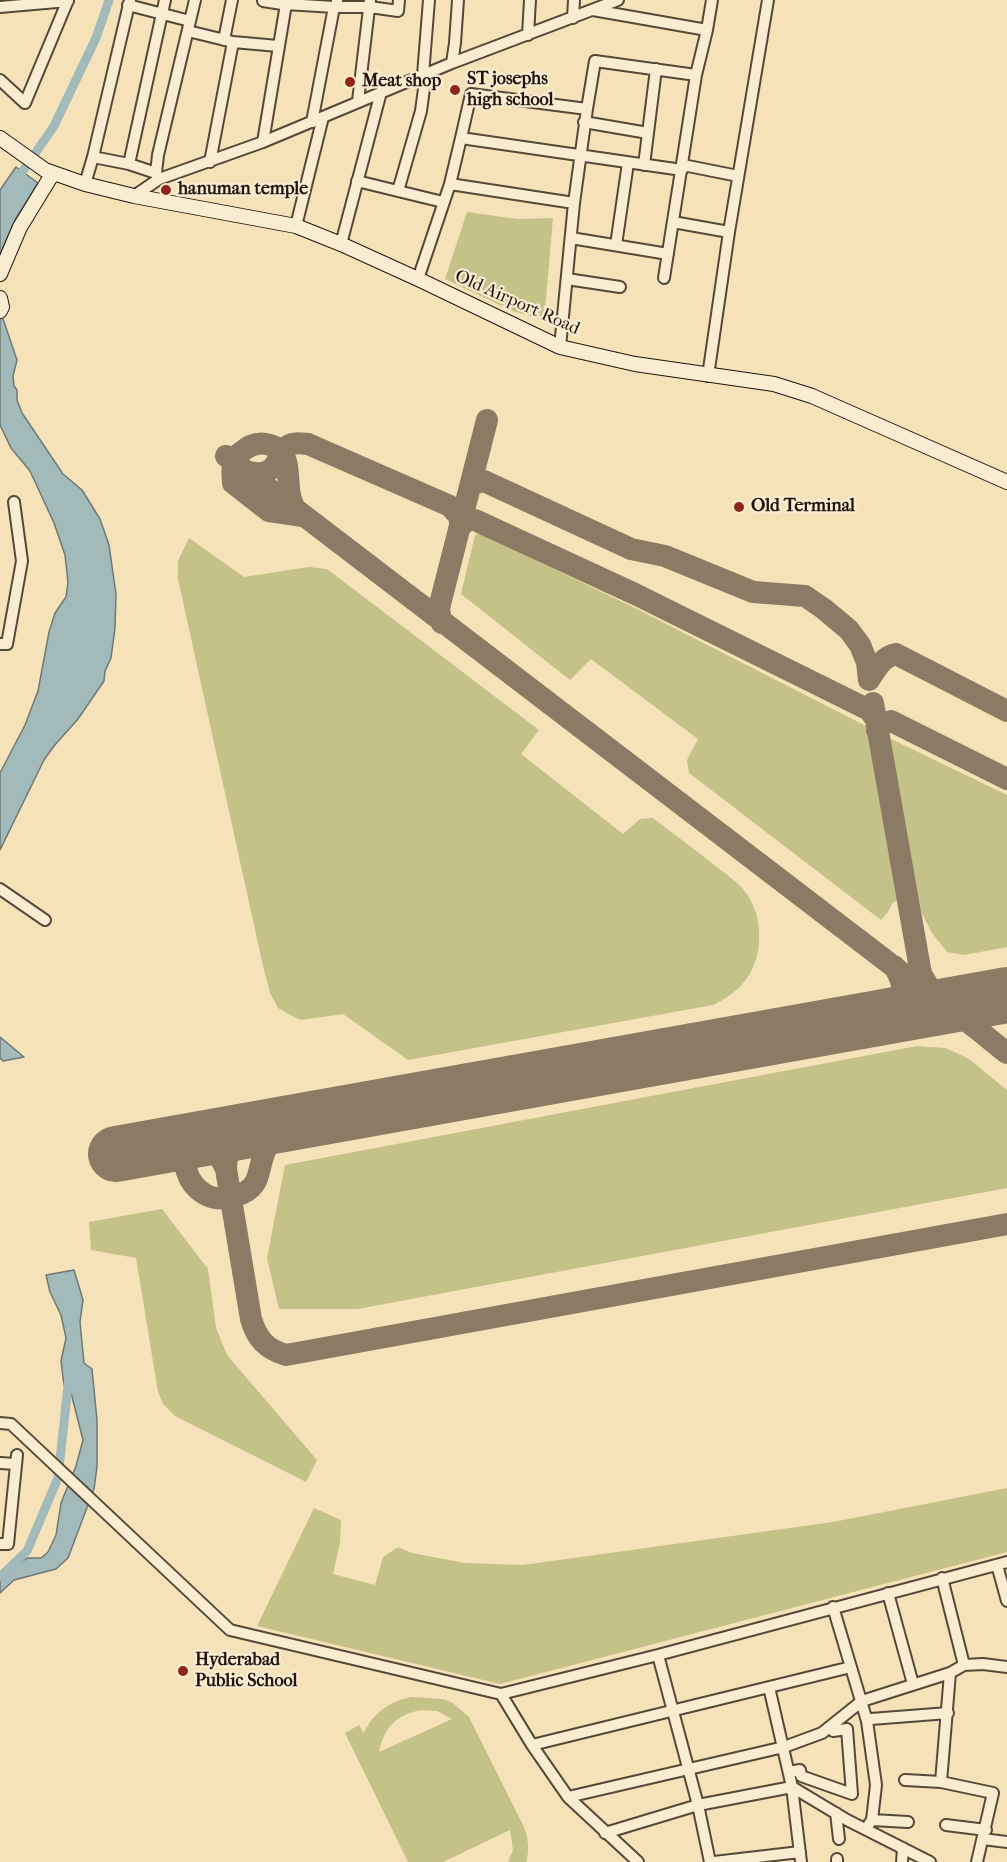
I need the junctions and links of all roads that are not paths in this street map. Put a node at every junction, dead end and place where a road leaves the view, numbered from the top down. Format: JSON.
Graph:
{"nodes":[{"id":1,"x":165,"y":0,"type":"edge"},
{"id":2,"x":195,"y":0,"type":"edge"},
{"id":3,"x":232,"y":0,"type":"edge"},
{"id":4,"x":399,"y":0,"type":"edge"},
{"id":5,"x":429,"y":0,"type":"edge"},
{"id":6,"x":458,"y":0,"type":"edge"},
{"id":7,"x":530,"y":0,"type":"edge"},
{"id":8,"x":574,"y":0,"type":"edge"},
{"id":9,"x":618,"y":0,"type":"edge"},
{"id":10,"x":712,"y":0,"type":"edge"},
{"id":11,"x":768,"y":0,"type":"edge"},
{"id":12,"x":68,"y":1,"type":"edge"},
{"id":13,"x":263,"y":2,"type":"dead end"},
{"id":14,"x":129,"y":3,"type":"edge"},
{"id":15,"x":283,"y":3,"type":"edge"},
{"id":16,"x":336,"y":4,"type":"edge"},
{"id":17,"x":370,"y":4,"type":"edge"},
{"id":18,"x":0,"y":7,"type":"edge"},
{"id":19,"x":593,"y":10,"type":"junction"},
{"id":20,"x":161,"y":14,"type":"junction"},
{"id":21,"x":573,"y":18,"type":"junction"},
{"id":22,"x":189,"y":26,"type":"junction"},
{"id":23,"x":707,"y":30,"type":"junction"},
{"id":24,"x":528,"y":35,"type":"junction"},
{"id":25,"x":228,"y":41,"type":"junction"},
{"id":26,"x":278,"y":46,"type":"junction"},
{"id":27,"x":452,"y":63,"type":"junction"},
{"id":28,"x":656,"y":69,"type":"junction"},
{"id":29,"x":424,"y":74,"type":"junction"},
{"id":30,"x":696,"y":75,"type":"junction"},
{"id":31,"x":0,"y":80,"type":"edge"},
{"id":32,"x":381,"y":92,"type":"junction"},
{"id":33,"x":358,"y":101,"type":"junction"},
{"id":34,"x":587,"y":109,"type":"junction"},
{"id":35,"x":323,"y":117,"type":"junction"},
{"id":36,"x":312,"y":122,"type":"junction"},
{"id":37,"x":585,"y":122,"type":"junction"},
{"id":38,"x":648,"y":133,"type":"junction"},
{"id":39,"x":0,"y":138,"type":"edge"},
{"id":40,"x":461,"y":138,"type":"junction"},
{"id":41,"x":263,"y":142,"type":"junction"},
{"id":42,"x":579,"y":156,"type":"junction"},
{"id":43,"x":93,"y":157,"type":"junction"},
{"id":44,"x":210,"y":162,"type":"junction"},
{"id":45,"x":628,"y":163,"type":"junction"},
{"id":46,"x":129,"y":164,"type":"junction"},
{"id":47,"x":644,"y":165,"type":"junction"},
{"id":48,"x":682,"y":168,"type":"junction"},
{"id":49,"x":49,"y":172,"type":"junction"},
{"id":50,"x":158,"y":176,"type":"junction"},
{"id":51,"x":738,"y":176,"type":"junction"},
{"id":52,"x":357,"y":181,"type":"junction"},
{"id":53,"x":85,"y":184,"type":"junction"},
{"id":54,"x":450,"y":184,"type":"junction"},
{"id":55,"x":398,"y":191,"type":"junction"},
{"id":56,"x":134,"y":196,"type":"junction"},
{"id":57,"x":443,"y":202,"type":"junction"},
{"id":58,"x":574,"y":203,"type":"junction"},
{"id":59,"x":673,"y":222,"type":"junction"},
{"id":60,"x":296,"y":226,"type":"junction"},
{"id":61,"x":729,"y":232,"type":"junction"},
{"id":62,"x":571,"y":237,"type":"junction"},
{"id":63,"x":341,"y":244,"type":"junction"},
{"id":64,"x":616,"y":245,"type":"junction"},
{"id":65,"x":668,"y":254,"type":"junction"},
{"id":66,"x":0,"y":274,"type":"edge"},
{"id":67,"x":664,"y":278,"type":"dead end"},
{"id":68,"x":418,"y":279,"type":"junction"},
{"id":69,"x":567,"y":279,"type":"junction"},
{"id":70,"x":620,"y":287,"type":"dead end"},
{"id":71,"x":560,"y":347,"type":"junction"},
{"id":72,"x":708,"y":376,"type":"junction"},
{"id":73,"x":1007,"y":482,"type":"edge"},
{"id":74,"x":14,"y":502,"type":"dead end"},
{"id":75,"x":0,"y":644,"type":"edge"},
{"id":76,"x":1,"y":890,"type":"edge"},
{"id":77,"x":45,"y":920,"type":"dead end"},
{"id":78,"x":0,"y":1423,"type":"edge"},
{"id":79,"x":0,"y":1463,"type":"edge"},
{"id":80,"x":0,"y":1500,"type":"edge"},
{"id":81,"x":13,"y":1500,"type":"junction"},
{"id":82,"x":5,"y":1522,"type":"edge"},
{"id":83,"x":0,"y":1544,"type":"edge"},
{"id":84,"x":1002,"y":1564,"type":"edge"},
{"id":85,"x":942,"y":1578,"type":"junction"},
{"id":86,"x":888,"y":1593,"type":"junction"},
{"id":87,"x":1007,"y":1601,"type":"edge"},
{"id":88,"x":833,"y":1607,"type":"junction"},
{"id":89,"x":658,"y":1655,"type":"junction"},
{"id":90,"x":964,"y":1665,"type":"junction"},
{"id":91,"x":851,"y":1667,"type":"junction"},
{"id":92,"x":1007,"y":1667,"type":"edge"},
{"id":93,"x":950,"y":1673,"type":"junction"},
{"id":94,"x":913,"y":1684,"type":"junction"},
{"id":95,"x":769,"y":1687,"type":"junction"},
{"id":96,"x":501,"y":1694,"type":"junction"},
{"id":97,"x":862,"y":1701,"type":"junction"},
{"id":98,"x":672,"y":1711,"type":"junction"},
{"id":99,"x":948,"y":1713,"type":"junction"},
{"id":100,"x":871,"y":1719,"type":"dead end"},
{"id":101,"x":830,"y":1727,"type":"junction"},
{"id":102,"x":532,"y":1745,"type":"junction"},
{"id":103,"x":784,"y":1747,"type":"junction"},
{"id":104,"x":688,"y":1768,"type":"junction"},
{"id":105,"x":789,"y":1772,"type":"junction"},
{"id":106,"x":905,"y":1780,"type":"dead end"},
{"id":107,"x":941,"y":1782,"type":"junction"},
{"id":108,"x":792,"y":1787,"type":"junction"},
{"id":109,"x":568,"y":1797,"type":"junction"},
{"id":110,"x":698,"y":1805,"type":"junction"},
{"id":111,"x":836,"y":1813,"type":"junction"},
{"id":112,"x":908,"y":1822,"type":"dead end"},
{"id":113,"x":869,"y":1824,"type":"junction"},
{"id":114,"x":946,"y":1825,"type":"dead end"},
{"id":115,"x":605,"y":1833,"type":"junction"},
{"id":116,"x":984,"y":1834,"type":"junction"},
{"id":117,"x":839,"y":1839,"type":"dead end"},
{"id":118,"x":1007,"y":1842,"type":"edge"},
{"id":119,"x":903,"y":1848,"type":"junction"},
{"id":120,"x":801,"y":1857,"type":"edge"},
{"id":121,"x":638,"y":1862,"type":"edge"},
{"id":122,"x":712,"y":1862,"type":"edge"},
{"id":123,"x":902,"y":1862,"type":"edge"},
{"id":124,"x":930,"y":1862,"type":"edge"},
{"id":125,"x":977,"y":1862,"type":"edge"}],
"edges":[{"from":1,"to":20,"type":"street"},
{"from":2,"to":22,"type":"street"},
{"from":3,"to":25,"type":"street"},
{"from":4,"to":17,"type":"street"},
{"from":5,"to":29,"type":"street"},
{"from":6,"to":27,"type":"street"},
{"from":7,"to":24,"type":"street"},
{"from":8,"to":21,"type":"street"},
{"from":9,"to":19,"type":"street"},
{"from":10,"to":23,"type":"street"},
{"from":11,"to":51,"type":"street"},
{"from":12,"to":18,"type":"street"},
{"from":12,"to":31,"type":"street"},
{"from":13,"to":15,"type":"street"},
{"from":14,"to":20,"type":"street"},
{"from":14,"to":43,"type":"street"},
{"from":15,"to":16,"type":"street"},
{"from":15,"to":26,"type":"street"},
{"from":16,"to":17,"type":"street"},
{"from":16,"to":36,"type":"street"},
{"from":17,"to":33,"type":"street"},
{"from":19,"to":21,"type":"street"},
{"from":19,"to":23,"type":"street"},
{"from":20,"to":22,"type":"street"},
{"from":20,"to":46,"type":"street"},
{"from":21,"to":24,"type":"street"},
{"from":22,"to":25,"type":"street"},
{"from":22,"to":50,"type":"street"},
{"from":23,"to":30,"type":"street"},
{"from":24,"to":27,"type":"street"},
{"from":25,"to":26,"type":"street"},
{"from":25,"to":44,"type":"street"},
{"from":26,"to":41,"type":"street"},
{"from":27,"to":29,"type":"street"},
{"from":28,"to":30,"type":"street"},
{"from":28,"to":34,"type":"street"},
{"from":28,"to":38,"type":"street"},
{"from":29,"to":32,"type":"street"},
{"from":29,"to":55,"type":"street"},
{"from":30,"to":48,"type":"street"},
{"from":32,"to":33,"type":"street"},
{"from":32,"to":52,"type":"street"},
{"from":33,"to":35,"type":"street"},
{"from":34,"to":37,"type":"street"},
{"from":34,"to":40,"type":"street"},
{"from":35,"to":36,"type":"street"},
{"from":35,"to":60,"type":"street"},
{"from":36,"to":41,"type":"street"},
{"from":37,"to":38,"type":"street"},
{"from":37,"to":42,"type":"street"},
{"from":38,"to":47,"type":"street"},
{"from":39,"to":49,"type":"main road","name":"Old Airport Road"},
{"from":40,"to":42,"type":"street"},
{"from":40,"to":54,"type":"street"},
{"from":41,"to":44,"type":"street"},
{"from":42,"to":45,"type":"street"},
{"from":42,"to":58,"type":"street"},
{"from":43,"to":46,"type":"street"},
{"from":43,"to":53,"type":"street"},
{"from":44,"to":50,"type":"street"},
{"from":45,"to":47,"type":"street"},
{"from":45,"to":64,"type":"street"},
{"from":46,"to":50,"type":"street"},
{"from":47,"to":48,"type":"street"},
{"from":48,"to":51,"type":"street"},
{"from":48,"to":59,"type":"street"},
{"from":49,"to":53,"type":"main road","name":"Old Airport Road"},
{"from":49,"to":66,"type":"main road"},
{"from":50,"to":56,"type":"street"},
{"from":51,"to":61,"type":"street"},
{"from":52,"to":55,"type":"street"},
{"from":52,"to":63,"type":"street"},
{"from":53,"to":56,"type":"main road","name":"Old Airport Road"},
{"from":54,"to":57,"type":"street"},
{"from":54,"to":58,"type":"street"},
{"from":55,"to":57,"type":"street"},
{"from":56,"to":60,"type":"main road","name":"Old Airport Road"},
{"from":57,"to":68,"type":"street"},
{"from":58,"to":62,"type":"street"},
{"from":59,"to":61,"type":"street"},
{"from":59,"to":65,"type":"street"},
{"from":60,"to":63,"type":"main road","name":"Old Airport Road"},
{"from":61,"to":72,"type":"street"},
{"from":62,"to":64,"type":"street"},
{"from":62,"to":69,"type":"street"},
{"from":63,"to":68,"type":"main road","name":"Old Airport Road"},
{"from":64,"to":65,"type":"street"},
{"from":65,"to":67,"type":"street"},
{"from":68,"to":71,"type":"main road","name":"Old Airport Road"},
{"from":69,"to":70,"type":"street"},
{"from":69,"to":71,"type":"street"},
{"from":71,"to":72,"type":"main road","name":"Old Airport Road"},
{"from":72,"to":73,"type":"main road","name":"Old Airport Road"},
{"from":74,"to":75,"type":"street"},
{"from":76,"to":77,"type":"street"},
{"from":78,"to":96,"type":"street"},
{"from":79,"to":81,"type":"street"},
{"from":80,"to":81,"type":"street"},
{"from":81,"to":82,"type":"street"},
{"from":82,"to":83,"type":"street"},
{"from":84,"to":85,"type":"street"},
{"from":84,"to":87,"type":"street"},
{"from":85,"to":86,"type":"street"},
{"from":85,"to":90,"type":"street"},
{"from":86,"to":88,"type":"street"},
{"from":86,"to":94,"type":"street"},
{"from":88,"to":89,"type":"street"},
{"from":88,"to":91,"type":"street"},
{"from":89,"to":96,"type":"street"},
{"from":89,"to":98,"type":"street"},
{"from":90,"to":92,"type":"street"},
{"from":90,"to":93,"type":"street"},
{"from":91,"to":95,"type":"street"},
{"from":91,"to":97,"type":"street"},
{"from":93,"to":94,"type":"street"},
{"from":93,"to":99,"type":"street"},
{"from":94,"to":97,"type":"street"},
{"from":95,"to":98,"type":"street"},
{"from":95,"to":103,"type":"street"},
{"from":96,"to":102,"type":"street"},
{"from":97,"to":101,"type":"street"},
{"from":97,"to":113,"type":"street"},
{"from":98,"to":102,"type":"street"},
{"from":98,"to":104,"type":"street"},
{"from":99,"to":100,"type":"street"},
{"from":99,"to":107,"type":"street"},
{"from":101,"to":103,"type":"street"},
{"from":101,"to":105,"type":"street"},
{"from":102,"to":109,"type":"street"},
{"from":103,"to":104,"type":"street"},
{"from":103,"to":105,"type":"street"},
{"from":104,"to":109,"type":"street"},
{"from":104,"to":110,"type":"street"},
{"from":105,"to":108,"type":"street"},
{"from":106,"to":107,"type":"street"},
{"from":107,"to":116,"type":"street"},
{"from":108,"to":110,"type":"street"},
{"from":108,"to":111,"type":"street"},
{"from":108,"to":120,"type":"street"},
{"from":109,"to":115,"type":"street"},
{"from":110,"to":115,"type":"street"},
{"from":110,"to":122,"type":"street"},
{"from":111,"to":113,"type":"street"},
{"from":111,"to":117,"type":"street"},
{"from":112,"to":113,"type":"street"},
{"from":113,"to":119,"type":"street"},
{"from":114,"to":116,"type":"street"},
{"from":115,"to":121,"type":"street"},
{"from":116,"to":118,"type":"street"},
{"from":116,"to":125,"type":"street"},
{"from":119,"to":123,"type":"street"},
{"from":119,"to":124,"type":"street"},
{"from":120,"to":122,"type":"street"}]}
